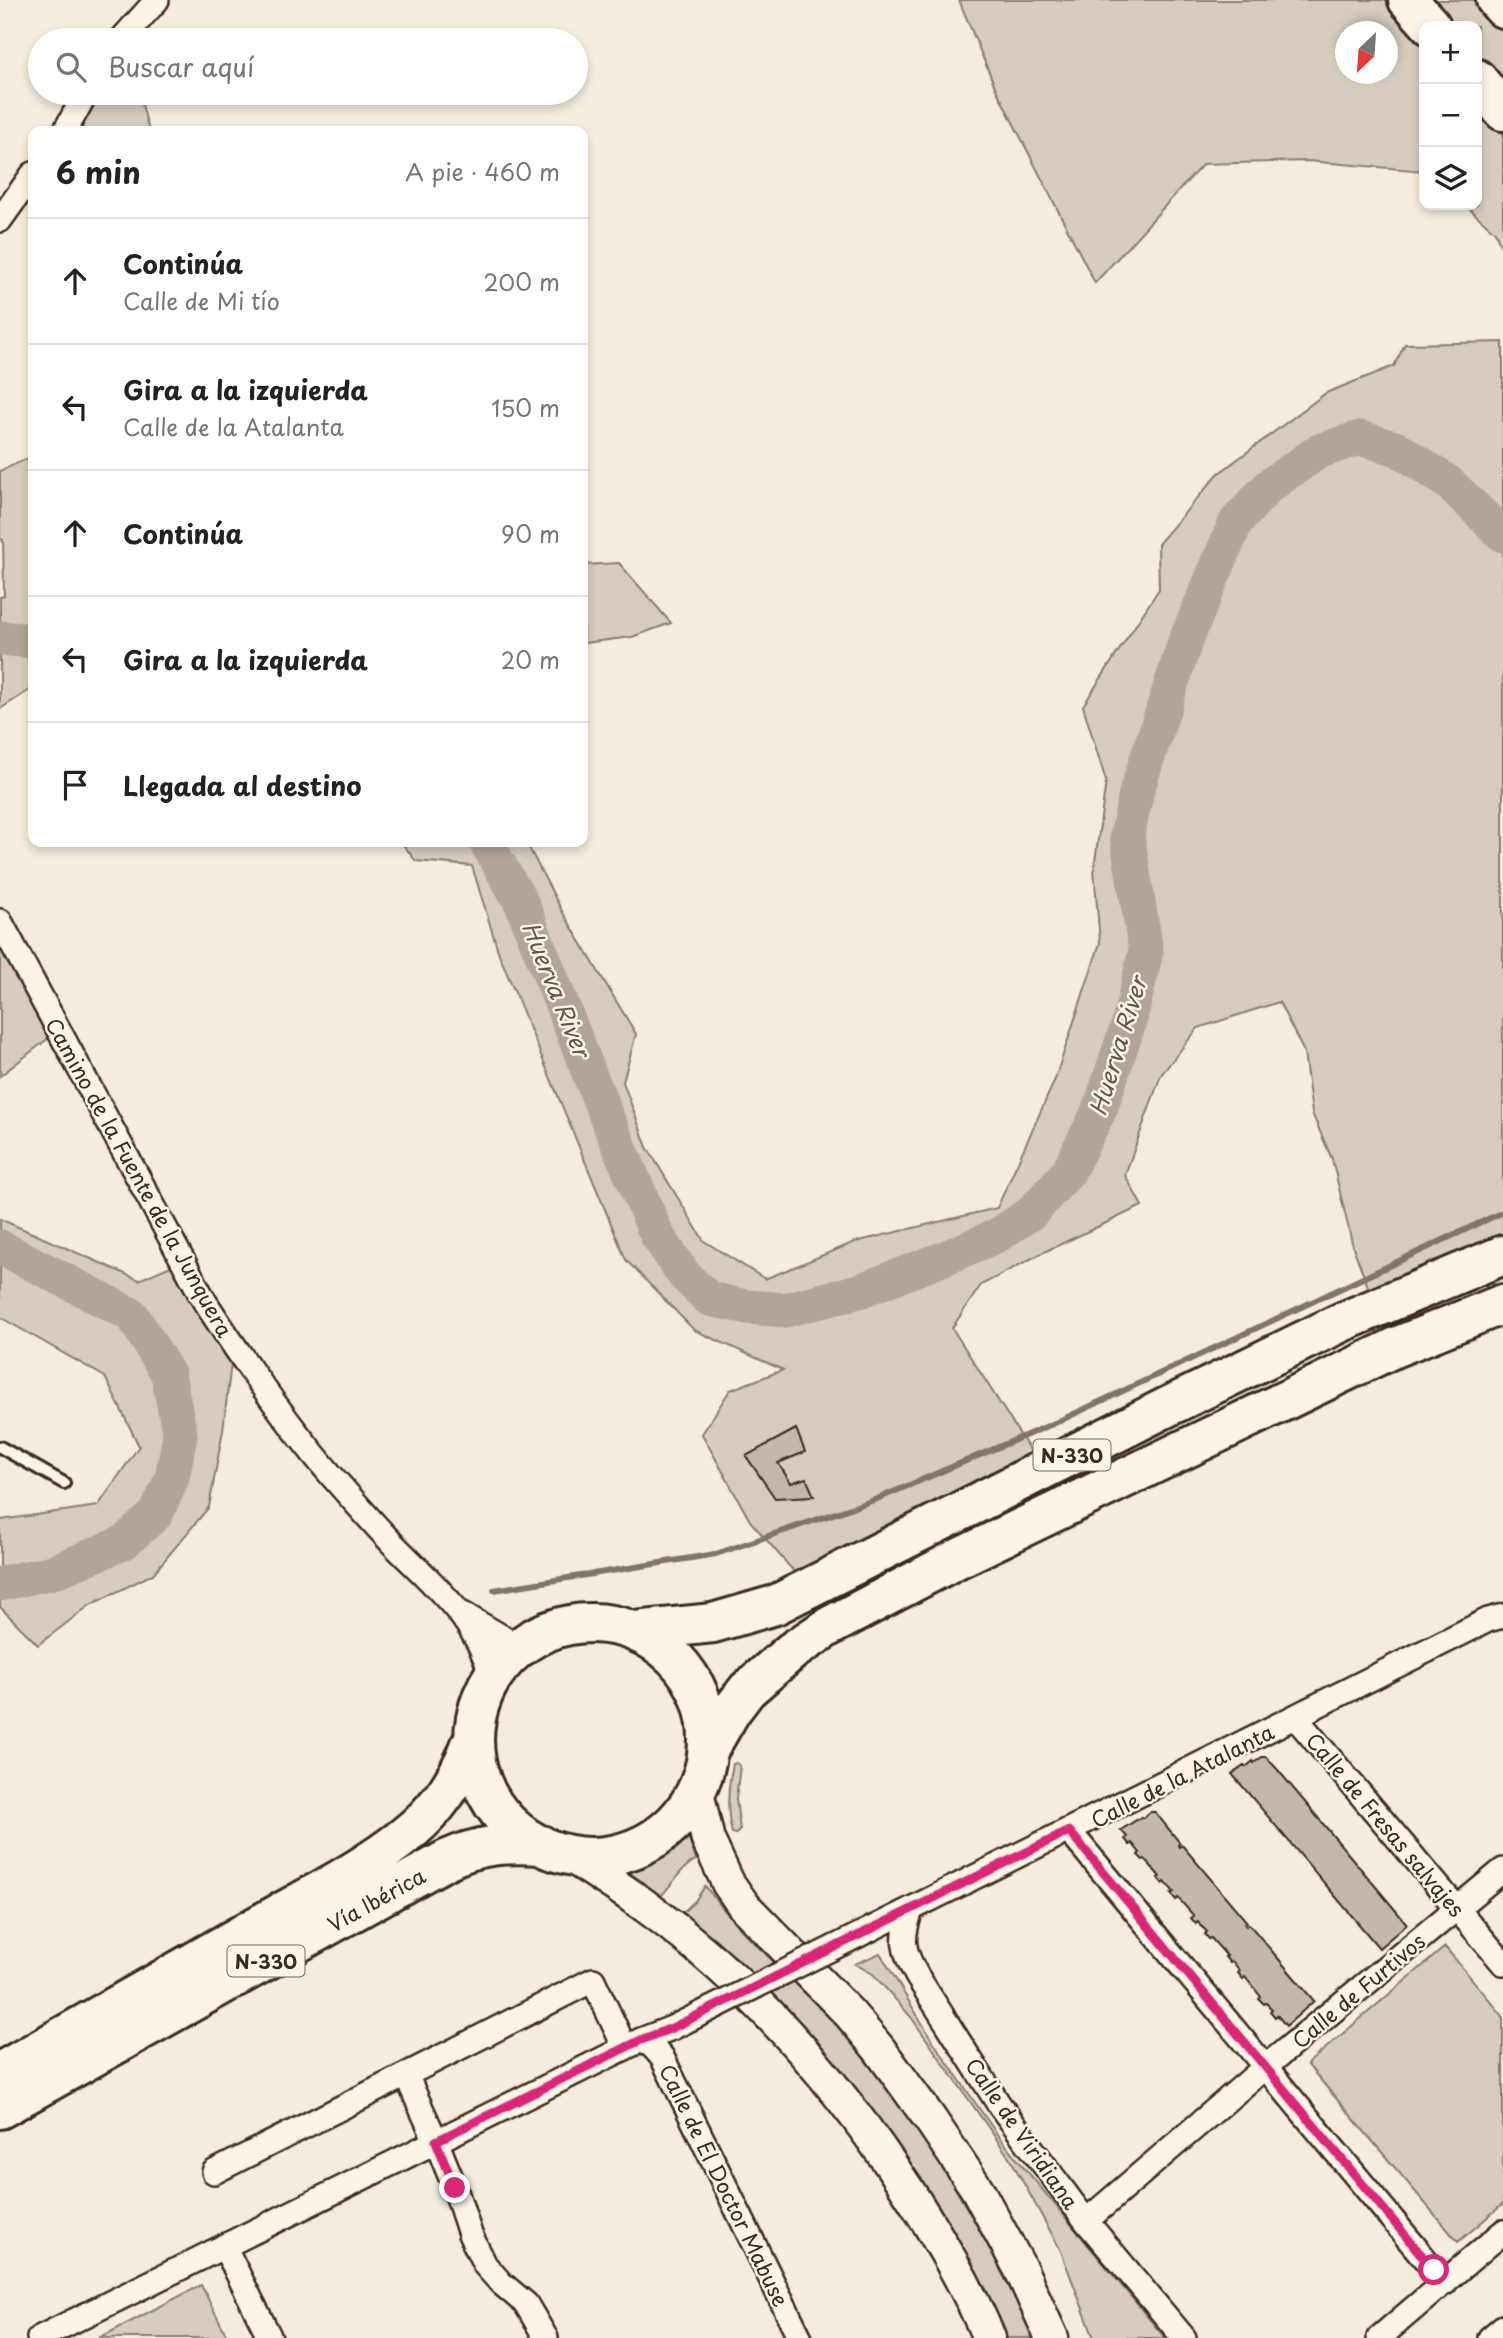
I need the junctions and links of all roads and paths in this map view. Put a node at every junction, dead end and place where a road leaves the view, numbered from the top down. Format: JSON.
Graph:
{"nodes":[{"id":1,"x":157,"y":0,"type":"edge"},
{"id":2,"x":1408,"y":0,"type":"edge"},
{"id":3,"x":1496,"y":0,"type":"edge"},
{"id":4,"x":1503,"y":8,"type":"edge"},
{"id":5,"x":1427,"y":21,"type":"edge"},
{"id":6,"x":132,"y":28,"type":"edge"},
{"id":7,"x":1481,"y":84,"type":"edge"},
{"id":8,"x":79,"y":105,"type":"edge"},
{"id":9,"x":1503,"y":111,"type":"edge"},
{"id":10,"x":68,"y":126,"type":"edge"},
{"id":11,"x":28,"y":181,"type":"edge"},
{"id":12,"x":0,"y":220,"type":"edge"},
{"id":13,"x":0,"y":921,"type":"edge"},
{"id":14,"x":1503,"y":1255,"type":"edge"},
{"id":15,"x":1503,"y":1304,"type":"edge"},
{"id":16,"x":0,"y":1447,"type":"edge"},
{"id":17,"x":64,"y":1483,"type":"dead end"},
{"id":18,"x":461,"y":1613,"type":"junction"},
{"id":19,"x":1503,"y":1616,"type":"edge"},
{"id":20,"x":635,"y":1631,"type":"junction"},
{"id":21,"x":518,"y":1649,"type":"junction"},
{"id":22,"x":492,"y":1679,"type":"junction"},
{"id":23,"x":1296,"y":1717,"type":"junction"},
{"id":24,"x":472,"y":1742,"type":"junction"},
{"id":25,"x":709,"y":1749,"type":"junction"},
{"id":26,"x":697,"y":1792,"type":"junction"},
{"id":27,"x":1069,"y":1831,"type":"junction"},
{"id":28,"x":552,"y":1849,"type":"junction"},
{"id":29,"x":1503,"y":1870,"type":"edge"},
{"id":30,"x":1456,"y":1908,"type":"junction"},
{"id":31,"x":911,"y":1910,"type":"junction"},
{"id":32,"x":1503,"y":1963,"type":"edge"},
{"id":33,"x":633,"y":2044,"type":"junction"},
{"id":34,"x":1264,"y":2068,"type":"junction"},
{"id":35,"x":0,"y":2072,"type":"edge"},
{"id":36,"x":406,"y":2075,"type":"junction"},
{"id":37,"x":0,"y":2109,"type":"edge"},
{"id":38,"x":436,"y":2141,"type":"junction"},
{"id":39,"x":214,"y":2172,"type":"dead end"},
{"id":40,"x":1086,"y":2221,"type":"junction"},
{"id":41,"x":1503,"y":2232,"type":"edge"},
{"id":42,"x":224,"y":2246,"type":"junction"},
{"id":43,"x":1445,"y":2283,"type":"junction"},
{"id":44,"x":1503,"y":2327,"type":"edge"},
{"id":45,"x":39,"y":2338,"type":"edge"},
{"id":46,"x":270,"y":2338,"type":"edge"},
{"id":47,"x":546,"y":2338,"type":"edge"},
{"id":48,"x":800,"y":2338,"type":"edge"},
{"id":49,"x":989,"y":2338,"type":"edge"},
{"id":50,"x":1052,"y":2338,"type":"edge"},
{"id":51,"x":1184,"y":2338,"type":"edge"},
{"id":52,"x":1379,"y":2338,"type":"edge"},
{"id":53,"x":1490,"y":2338,"type":"edge"}],
"edges":[{"from":1,"to":6,"type":"street"},
{"from":2,"to":5,"type":"highway"},
{"from":3,"to":4,"type":"highway"},
{"from":7,"to":9,"type":"highway"},
{"from":8,"to":10,"type":"street"},
{"from":11,"to":12,"type":"street"},
{"from":13,"to":18,"type":"street","name":"Camino de la Fuente de la Junquera"},
{"from":14,"to":20,"type":"highway","number":"N-330"},
{"from":15,"to":25,"type":"highway","number":"N-330"},
{"from":16,"to":17,"type":"lane"},
{"from":18,"to":21,"type":"street","name":"Camino de la Fuente de la Junquera"},
{"from":18,"to":22,"type":"street","name":"Camino de la Fuente de la Junquera"},
{"from":19,"to":23,"type":"street","name":"Calle de la Atalanta"},
{"from":20,"to":21,"type":"highway","number":"N-330"},
{"from":20,"to":25,"type":"highway","number":"N-330"},
{"from":21,"to":22,"type":"highway","number":"N-330"},
{"from":22,"to":24,"type":"highway","number":"N-330"},
{"from":23,"to":27,"type":"street","name":"Calle de la Atalanta"},
{"from":23,"to":30,"type":"street","name":"Calle de Fresas salvajes"},
{"from":24,"to":28,"type":"highway","number":"N-330"},
{"from":24,"to":35,"type":"highway","name":"Vía Ibérica","number":"N-330"},
{"from":25,"to":26,"type":"highway","number":"N-330"},
{"from":26,"to":28,"type":"highway","number":"N-330"},
{"from":26,"to":50,"type":"main road"},
{"from":27,"to":31,"type":"street","name":"Calle de la Atalanta"},
{"from":27,"to":34,"type":"street"},
{"from":28,"to":37,"type":"highway","name":"Vía Ibérica","number":"N-330"},
{"from":28,"to":49,"type":"main road"},
{"from":29,"to":30,"type":"street","name":"Calle de Furtivos"},
{"from":30,"to":32,"type":"street","name":"Calle de Fresas salvajes"},
{"from":30,"to":34,"type":"street","name":"Calle de Furtivos"},
{"from":31,"to":33,"type":"street","name":"Calle de la Atalanta","bridge":true},
{"from":31,"to":40,"type":"street","name":"Calle de Viridiana"},
{"from":33,"to":36,"type":"street"},
{"from":33,"to":38,"type":"street","name":"Calle de la Atalanta"},
{"from":33,"to":48,"type":"street","name":"Calle de El Doctor Mabuse"},
{"from":34,"to":40,"type":"street","name":"Calle de Furtivos"},
{"from":34,"to":43,"type":"street"},
{"from":36,"to":38,"type":"street"},
{"from":36,"to":39,"type":"street"},
{"from":38,"to":42,"type":"street","name":"Calle de la Atalanta"},
{"from":38,"to":47,"type":"street"},
{"from":40,"to":51,"type":"street","name":"Calle de Viridiana"},
{"from":41,"to":43,"type":"street"},
{"from":42,"to":45,"type":"street","name":"Calle de la Atalanta"},
{"from":42,"to":46,"type":"street"},
{"from":43,"to":52,"type":"street"},
{"from":44,"to":53,"type":"street"}]}
